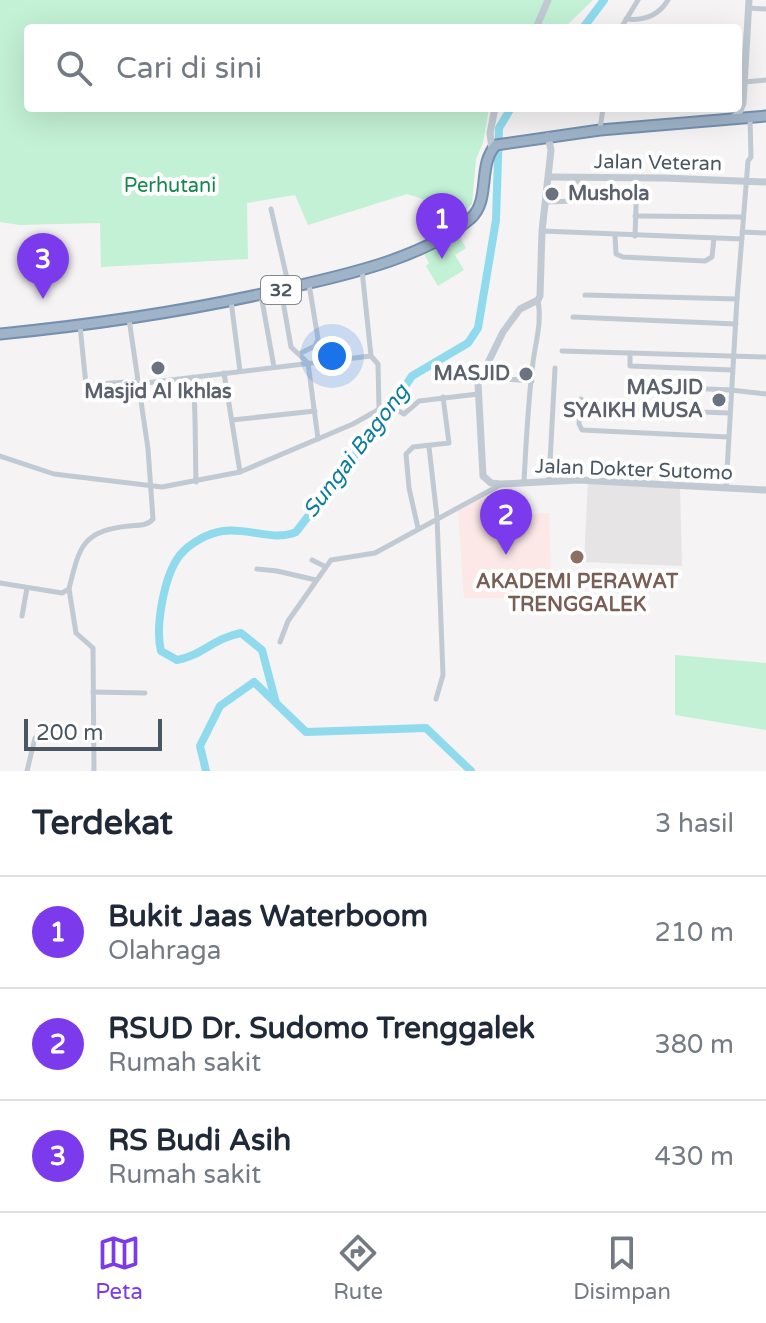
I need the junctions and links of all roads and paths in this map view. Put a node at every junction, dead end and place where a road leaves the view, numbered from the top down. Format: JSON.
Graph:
{"nodes":[{"id":1,"x":548,"y":0,"type":"edge"},
{"id":2,"x":638,"y":0,"type":"edge"},
{"id":3,"x":668,"y":0,"type":"edge"},
{"id":4,"x":748,"y":4,"type":"edge"},
{"id":5,"x":766,"y":9,"type":"edge"},
{"id":6,"x":626,"y":19,"type":"junction"},
{"id":7,"x":539,"y":24,"type":"edge"},
{"id":8,"x":623,"y":24,"type":"edge"},
{"id":9,"x":742,"y":46,"type":"edge"},
{"id":10,"x":766,"y":80,"type":"edge"},
{"id":11,"x":744,"y":82,"type":"junction"},
{"id":12,"x":743,"y":103,"type":"joint"},
{"id":13,"x":494,"y":112,"type":"edge"},
{"id":14,"x":602,"y":112,"type":"edge"},
{"id":15,"x":739,"y":112,"type":"edge"},
{"id":16,"x":757,"y":116,"type":"edge"},
{"id":17,"x":730,"y":119,"type":"junction"},
{"id":18,"x":600,"y":130,"type":"junction"},
{"id":19,"x":548,"y":136,"type":"junction"},
{"id":20,"x":494,"y":147,"type":"junction"},
{"id":21,"x":549,"y":177,"type":"junction"},
{"id":22,"x":637,"y":177,"type":"junction"},
{"id":23,"x":578,"y":178,"type":"junction"},
{"id":24,"x":746,"y":181,"type":"junction"},
{"id":25,"x":766,"y":182,"type":"edge"},
{"id":26,"x":545,"y":202,"type":"junction"},
{"id":27,"x":271,"y":209,"type":"dead end"},
{"id":28,"x":635,"y":216,"type":"junction"},
{"id":29,"x":743,"y":217,"type":"junction"},
{"id":30,"x":542,"y":231,"type":"junction"},
{"id":31,"x":742,"y":232,"type":"junction"},
{"id":32,"x":766,"y":233,"type":"edge"},
{"id":33,"x":615,"y":235,"type":"junction"},
{"id":34,"x":635,"y":236,"type":"junction"},
{"id":35,"x":714,"y":238,"type":"junction"},
{"id":36,"x":742,"y":239,"type":"junction"},
{"id":37,"x":362,"y":270,"type":"junction"},
{"id":38,"x":309,"y":283,"type":"junction"},
{"id":39,"x":285,"y":289,"type":"junction"},
{"id":40,"x":261,"y":295,"type":"junction"},
{"id":41,"x":585,"y":295,"type":"dead end"},
{"id":42,"x":737,"y":299,"type":"junction"},
{"id":43,"x":538,"y":300,"type":"junction"},
{"id":44,"x":231,"y":301,"type":"junction"},
{"id":45,"x":573,"y":317,"type":"dead end"},
{"id":46,"x":129,"y":319,"type":"junction"},
{"id":47,"x":736,"y":324,"type":"junction"},
{"id":48,"x":80,"y":326,"type":"junction"},
{"id":49,"x":0,"y":334,"type":"edge"},
{"id":50,"x":562,"y":351,"type":"dead end"},
{"id":51,"x":630,"y":353,"type":"junction"},
{"id":52,"x":299,"y":354,"type":"junction"},
{"id":53,"x":733,"y":355,"type":"junction"},
{"id":54,"x":371,"y":356,"type":"junction"},
{"id":55,"x":766,"y":357,"type":"edge"},
{"id":56,"x":308,"y":363,"type":"junction"},
{"id":57,"x":274,"y":367,"type":"junction"},
{"id":58,"x":555,"y":368,"type":"dead end"},
{"id":59,"x":732,"y":370,"type":"junction"},
{"id":60,"x":240,"y":371,"type":"junction"},
{"id":61,"x":224,"y":373,"type":"junction"},
{"id":62,"x":193,"y":377,"type":"junction"},
{"id":63,"x":480,"y":377,"type":"junction"},
{"id":64,"x":532,"y":381,"type":"junction"},
{"id":65,"x":138,"y":382,"type":"junction"},
{"id":66,"x":644,"y":386,"type":"dead end"},
{"id":67,"x":731,"y":390,"type":"junction"},
{"id":68,"x":478,"y":394,"type":"junction"},
{"id":69,"x":766,"y":394,"type":"edge"},
{"id":70,"x":443,"y":397,"type":"junction"},
{"id":71,"x":581,"y":399,"type":"dead end"},
{"id":72,"x":580,"y":408,"type":"junction"},
{"id":73,"x":379,"y":409,"type":"junction"},
{"id":74,"x":315,"y":411,"type":"junction"},
{"id":75,"x":729,"y":413,"type":"junction"},
{"id":76,"x":232,"y":420,"type":"junction"},
{"id":77,"x":728,"y":437,"type":"junction"},
{"id":78,"x":318,"y":439,"type":"junction"},
{"id":79,"x":429,"y":447,"type":"junction"},
{"id":80,"x":0,"y":456,"type":"edge"},
{"id":81,"x":240,"y":472,"type":"junction"},
{"id":82,"x":481,"y":473,"type":"junction"},
{"id":83,"x":549,"y":481,"type":"junction"},
{"id":84,"x":196,"y":482,"type":"junction"},
{"id":85,"x":524,"y":482,"type":"junction"},
{"id":86,"x":501,"y":484,"type":"junction"},
{"id":87,"x":151,"y":486,"type":"junction"},
{"id":88,"x":726,"y":488,"type":"junction"},
{"id":89,"x":766,"y":490,"type":"edge"},
{"id":90,"x":481,"y":494,"type":"junction"},
{"id":91,"x":437,"y":517,"type":"junction"},
{"id":92,"x":418,"y":528,"type":"junction"},
{"id":93,"x":312,"y":560,"type":"dead end"},
{"id":94,"x":324,"y":566,"type":"junction"},
{"id":95,"x":257,"y":569,"type":"dead end"},
{"id":96,"x":316,"y":580,"type":"junction"},
{"id":97,"x":0,"y":583,"type":"edge"},
{"id":98,"x":27,"y":588,"type":"junction"},
{"id":99,"x":69,"y":589,"type":"junction"},
{"id":100,"x":22,"y":616,"type":"dead end"},
{"id":101,"x":280,"y":642,"type":"dead end"},
{"id":102,"x":93,"y":692,"type":"junction"},
{"id":103,"x":145,"y":693,"type":"dead end"},
{"id":104,"x":436,"y":699,"type":"dead end"},
{"id":105,"x":35,"y":738,"type":"dead end"},
{"id":106,"x":27,"y":771,"type":"edge"},
{"id":107,"x":94,"y":771,"type":"edge"}],
"edges":[{"from":1,"to":7,"type":"street"},
{"from":2,"to":6,"type":"street"},
{"from":3,"to":6,"type":"street"},
{"from":4,"to":5,"type":"street"},
{"from":4,"to":9,"type":"street"},
{"from":6,"to":8,"type":"street"},
{"from":9,"to":11,"type":"street"},
{"from":10,"to":11,"type":"street"},
{"from":11,"to":12,"type":"street"},
{"from":12,"to":16,"type":"street"},
{"from":13,"to":20,"type":"street"},
{"from":14,"to":18,"type":"street"},
{"from":15,"to":17,"type":"street"},
{"from":16,"to":17,"type":"highway"},
{"from":16,"to":24,"type":"street"},
{"from":17,"to":18,"type":"highway"},
{"from":18,"to":19,"type":"highway"},
{"from":19,"to":20,"type":"highway"},
{"from":19,"to":21,"type":"street"},
{"from":20,"to":37,"type":"highway","number":"32"},
{"from":21,"to":23,"type":"street","name":"Jalan Veteran"},
{"from":21,"to":26,"type":"street"},
{"from":22,"to":23,"type":"street","name":"Jalan Veteran"},
{"from":22,"to":24,"type":"street","name":"Jalan Veteran"},
{"from":22,"to":28,"type":"street"},
{"from":23,"to":26,"type":"street"},
{"from":24,"to":25,"type":"street","name":"Jalan Veteran"},
{"from":24,"to":29,"type":"street"},
{"from":26,"to":30,"type":"street"},
{"from":27,"to":39,"type":"street"},
{"from":28,"to":29,"type":"street"},
{"from":28,"to":34,"type":"street"},
{"from":29,"to":31,"type":"street"},
{"from":30,"to":33,"type":"street"},
{"from":30,"to":43,"type":"street"},
{"from":31,"to":32,"type":"street"},
{"from":31,"to":36,"type":"street"},
{"from":33,"to":34,"type":"street"},
{"from":33,"to":35,"type":"street"},
{"from":34,"to":35,"type":"street"},
{"from":35,"to":36,"type":"street"},
{"from":36,"to":42,"type":"street"},
{"from":37,"to":38,"type":"highway","number":"32"},
{"from":37,"to":54,"type":"street"},
{"from":38,"to":39,"type":"highway","number":"32"},
{"from":38,"to":52,"type":"street"},
{"from":39,"to":40,"type":"highway","number":"32"},
{"from":39,"to":52,"type":"street"},
{"from":40,"to":44,"type":"highway","number":"32"},
{"from":40,"to":57,"type":"street"},
{"from":41,"to":42,"type":"street"},
{"from":42,"to":47,"type":"street"},
{"from":43,"to":63,"type":"street"},
{"from":43,"to":64,"type":"street"},
{"from":44,"to":46,"type":"highway","number":"32"},
{"from":44,"to":60,"type":"street"},
{"from":45,"to":47,"type":"street"},
{"from":46,"to":48,"type":"highway","number":"32"},
{"from":46,"to":65,"type":"street"},
{"from":47,"to":53,"type":"street"},
{"from":48,"to":49,"type":"highway","number":"32"},
{"from":48,"to":65,"type":"street"},
{"from":50,"to":51,"type":"street"},
{"from":51,"to":53,"type":"street"},
{"from":51,"to":59,"type":"street"},
{"from":52,"to":56,"type":"street"},
{"from":53,"to":55,"type":"street"},
{"from":53,"to":59,"type":"street"},
{"from":54,"to":56,"type":"street"},
{"from":54,"to":73,"type":"street"},
{"from":56,"to":57,"type":"street"},
{"from":56,"to":74,"type":"street"},
{"from":57,"to":60,"type":"street"},
{"from":58,"to":83,"type":"street"},
{"from":59,"to":67,"type":"street"},
{"from":60,"to":61,"type":"street"},
{"from":61,"to":62,"type":"street"},
{"from":61,"to":76,"type":"street"},
{"from":62,"to":65,"type":"street"},
{"from":62,"to":84,"type":"street"},
{"from":63,"to":64,"type":"street"},
{"from":63,"to":68,"type":"street"},
{"from":64,"to":85,"type":"street"},
{"from":65,"to":87,"type":"street"},
{"from":66,"to":67,"type":"street"},
{"from":67,"to":69,"type":"street"},
{"from":67,"to":75,"type":"street"},
{"from":68,"to":70,"type":"street"},
{"from":68,"to":82,"type":"street"},
{"from":70,"to":73,"type":"street"},
{"from":70,"to":79,"type":"street"},
{"from":71,"to":72,"type":"street"},
{"from":72,"to":75,"type":"street"},
{"from":72,"to":77,"type":"street"},
{"from":73,"to":78,"type":"street"},
{"from":74,"to":76,"type":"street"},
{"from":74,"to":78,"type":"street"},
{"from":75,"to":77,"type":"street"},
{"from":76,"to":81,"type":"street"},
{"from":77,"to":88,"type":"street"},
{"from":78,"to":81,"type":"street"},
{"from":79,"to":91,"type":"street"},
{"from":79,"to":92,"type":"street"},
{"from":80,"to":87,"type":"street"},
{"from":81,"to":84,"type":"street"},
{"from":82,"to":86,"type":"street"},
{"from":82,"to":90,"type":"street"},
{"from":83,"to":85,"type":"street","name":"Jalan Dokter Sutomo"},
{"from":83,"to":88,"type":"street","name":"Jalan Dokter Sutomo"},
{"from":84,"to":87,"type":"street"},
{"from":85,"to":86,"type":"street","name":"Jalan Dokter Sutomo"},
{"from":86,"to":90,"type":"street"},
{"from":87,"to":99,"type":"street"},
{"from":88,"to":89,"type":"street","name":"Jalan Dokter Sutomo"},
{"from":90,"to":91,"type":"street"},
{"from":91,"to":92,"type":"street"},
{"from":91,"to":104,"type":"street"},
{"from":92,"to":94,"type":"street"},
{"from":93,"to":94,"type":"street"},
{"from":94,"to":96,"type":"street"},
{"from":95,"to":96,"type":"street"},
{"from":96,"to":101,"type":"street"},
{"from":97,"to":98,"type":"street"},
{"from":98,"to":99,"type":"street"},
{"from":98,"to":100,"type":"street"},
{"from":99,"to":102,"type":"street"},
{"from":102,"to":103,"type":"street"},
{"from":102,"to":107,"type":"street"},
{"from":105,"to":106,"type":"street"}]}
